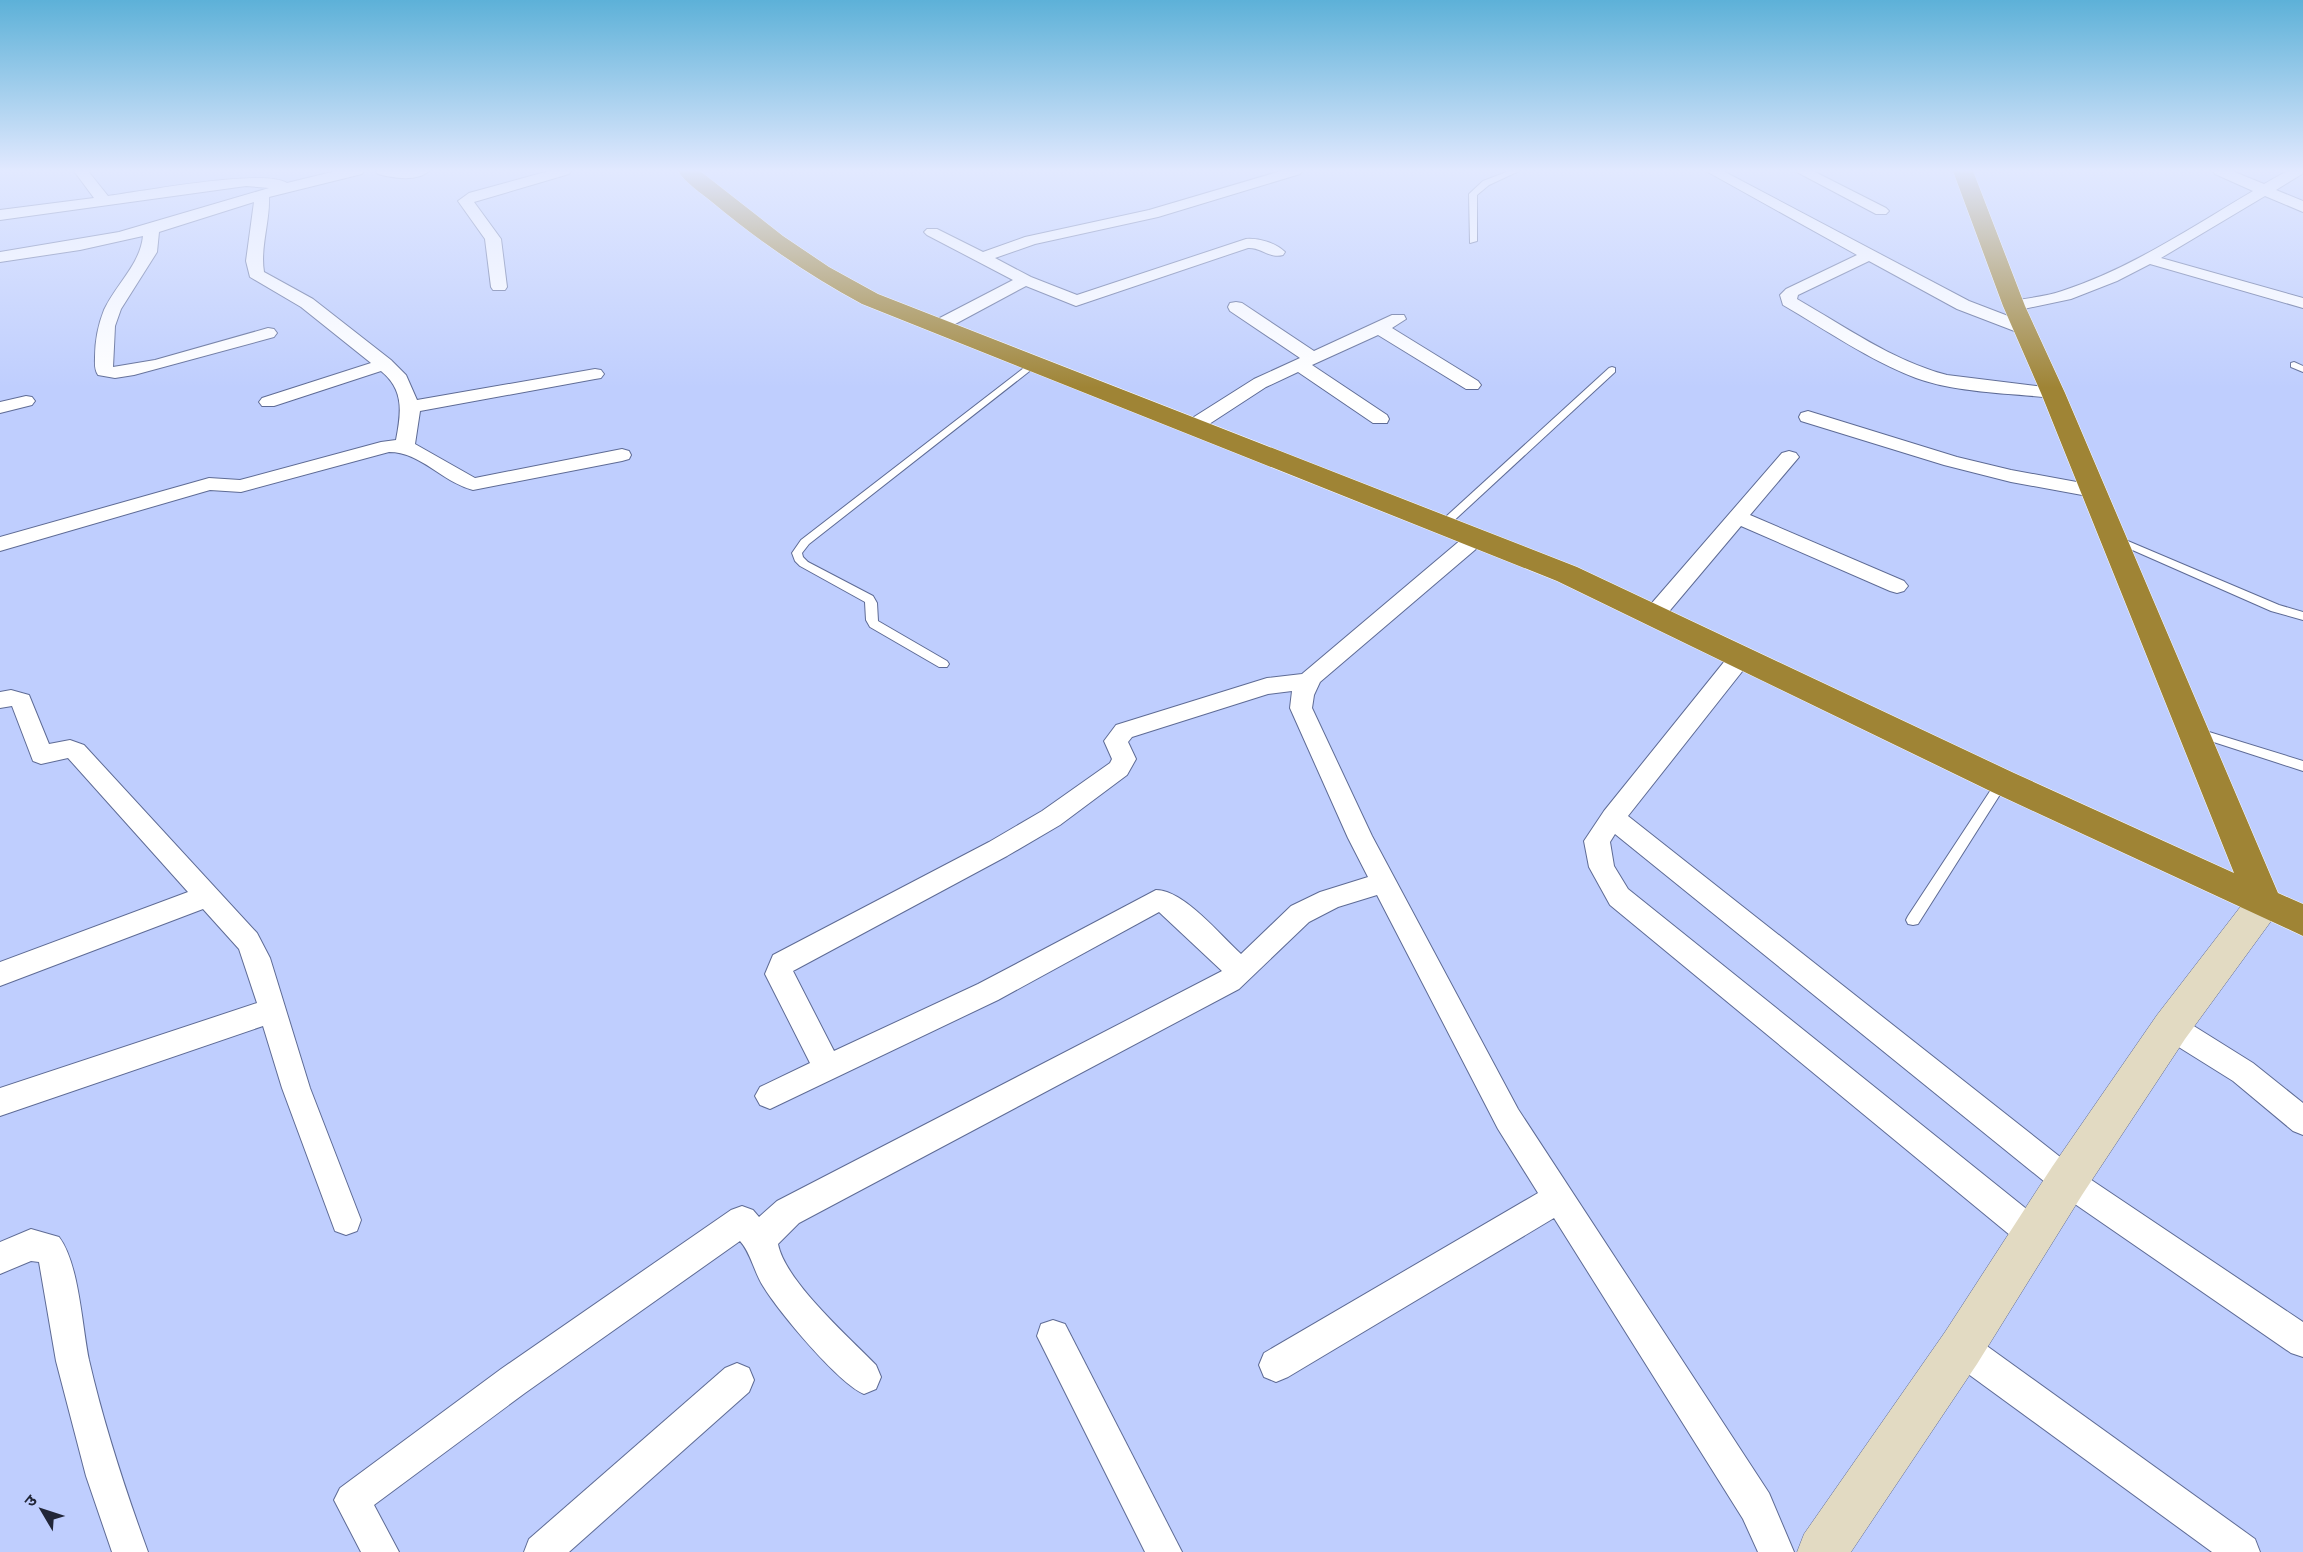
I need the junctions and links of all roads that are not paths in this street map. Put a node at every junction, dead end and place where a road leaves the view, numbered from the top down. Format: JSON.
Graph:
{"nodes":[{"id":1,"x":90,"y":243,"type":"edge"},
{"id":2,"x":150,"y":243,"type":"edge"},
{"id":3,"x":257,"y":243,"type":"edge"},
{"id":4,"x":494,"y":243,"type":"edge"},
{"id":5,"x":781,"y":243,"type":"edge"},
{"id":6,"x":954,"y":243,"type":"edge"},
{"id":7,"x":1022,"y":243,"type":"edge"},
{"id":8,"x":1251,"y":243,"type":"edge"},
{"id":9,"x":1256,"y":243,"type":"edge"},
{"id":10,"x":1850,"y":243,"type":"edge"},
{"id":11,"x":1991,"y":243,"type":"edge"},
{"id":12,"x":2175,"y":243,"type":"edge"},
{"id":13,"x":1277,"y":252,"type":"dead end"},
{"id":14,"x":1870,"y":254,"type":"junction"},
{"id":15,"x":0,"y":257,"type":"edge"},
{"id":16,"x":982,"y":258,"type":"junction"},
{"id":17,"x":2148,"y":260,"type":"junction"},
{"id":18,"x":1024,"y":280,"type":"junction"},
{"id":19,"x":499,"y":287,"type":"dead end"},
{"id":20,"x":2303,"y":303,"type":"edge"},
{"id":21,"x":1236,"y":307,"type":"dead end"},
{"id":22,"x":2019,"y":317,"type":"junction"},
{"id":23,"x":1398,"y":319,"type":"dead end"},
{"id":24,"x":938,"y":326,"type":"junction"},
{"id":25,"x":1379,"y":328,"type":"junction"},
{"id":26,"x":268,"y":333,"type":"dead end"},
{"id":27,"x":1307,"y":362,"type":"junction"},
{"id":28,"x":385,"y":364,"type":"junction"},
{"id":29,"x":1033,"y":364,"type":"junction"},
{"id":30,"x":1612,"y":370,"type":"dead end"},
{"id":31,"x":596,"y":374,"type":"dead end"},
{"id":32,"x":1472,"y":385,"type":"dead end"},
{"id":33,"x":2053,"y":393,"type":"junction"},
{"id":34,"x":26,"y":401,"type":"dead end"},
{"id":35,"x":268,"y":402,"type":"dead end"},
{"id":36,"x":411,"y":407,"type":"junction"},
{"id":37,"x":0,"y":408,"type":"edge"},
{"id":38,"x":1808,"y":417,"type":"dead end"},
{"id":39,"x":1380,"y":419,"type":"dead end"},
{"id":40,"x":1193,"y":426,"type":"junction"},
{"id":41,"x":405,"y":446,"type":"junction"},
{"id":42,"x":622,"y":455,"type":"dead end"},
{"id":43,"x":1789,"y":457,"type":"dead end"},
{"id":44,"x":2093,"y":491,"type":"junction"},
{"id":45,"x":1737,"y":517,"type":"junction"},
{"id":46,"x":1443,"y":525,"type":"junction"},
{"id":47,"x":2112,"y":537,"type":"junction"},
{"id":48,"x":1476,"y":538,"type":"junction"},
{"id":49,"x":0,"y":544,"type":"edge"},
{"id":50,"x":1897,"y":586,"type":"dead end"},
{"id":51,"x":1653,"y":616,"type":"junction"},
{"id":52,"x":2303,"y":616,"type":"edge"},
{"id":53,"x":1740,"y":658,"type":"junction"},
{"id":54,"x":943,"y":664,"type":"dead end"},
{"id":55,"x":1309,"y":681,"type":"junction"},
{"id":56,"x":0,"y":700,"type":"edge"},
{"id":57,"x":2192,"y":730,"type":"junction"},
{"id":58,"x":2303,"y":766,"type":"edge"},
{"id":59,"x":2002,"y":782,"type":"junction"},
{"id":60,"x":1613,"y":818,"type":"junction"},
{"id":61,"x":1383,"y":883,"type":"junction"},
{"id":62,"x":208,"y":896,"type":"junction"},
{"id":63,"x":2264,"y":903,"type":"junction"},
{"id":64,"x":1912,"y":920,"type":"dead end"},
{"id":65,"x":2303,"y":921,"type":"edge"},
{"id":66,"x":1241,"y":972,"type":"junction"},
{"id":67,"x":0,"y":974,"type":"edge"},
{"id":68,"x":274,"y":1010,"type":"junction"},
{"id":69,"x":2171,"y":1028,"type":"junction"},
{"id":70,"x":828,"y":1068,"type":"junction"},
{"id":71,"x":770,"y":1096,"type":"dead end"},
{"id":72,"x":0,"y":1102,"type":"edge"},
{"id":73,"x":2303,"y":1121,"type":"edge"},
{"id":74,"x":2067,"y":1181,"type":"junction"},
{"id":75,"x":1558,"y":1198,"type":"junction"},
{"id":76,"x":346,"y":1220,"type":"dead end"},
{"id":77,"x":2033,"y":1234,"type":"junction"},
{"id":78,"x":762,"y":1242,"type":"junction"},
{"id":79,"x":0,"y":1258,"type":"edge"},
{"id":80,"x":1053,"y":1336,"type":"dead end"},
{"id":81,"x":2303,"y":1341,"type":"edge"},
{"id":82,"x":1961,"y":1348,"type":"junction"},
{"id":83,"x":1276,"y":1365,"type":"dead end"},
{"id":84,"x":864,"y":1377,"type":"dead end"},
{"id":85,"x":737,"y":1380,"type":"dead end"},
{"id":86,"x":130,"y":1552,"type":"edge"},
{"id":87,"x":381,"y":1552,"type":"edge"},
{"id":88,"x":542,"y":1552,"type":"edge"},
{"id":89,"x":1164,"y":1552,"type":"edge"},
{"id":90,"x":1776,"y":1552,"type":"edge"},
{"id":91,"x":1822,"y":1552,"type":"edge"},
{"id":92,"x":2242,"y":1552,"type":"edge"}],
"edges":[{"from":1,"to":15,"type":"street"},
{"from":2,"to":26,"type":"street"},
{"from":3,"to":28,"type":"street"},
{"from":4,"to":19,"type":"street"},
{"from":5,"to":24,"type":"highway"},
{"from":6,"to":16,"type":"street"},
{"from":7,"to":16,"type":"street"},
{"from":8,"to":18,"type":"street"},
{"from":9,"to":13,"type":"street"},
{"from":10,"to":14,"type":"street"},
{"from":11,"to":22,"type":"highway"},
{"from":12,"to":17,"type":"street"},
{"from":14,"to":22,"type":"street"},
{"from":14,"to":33,"type":"street"},
{"from":16,"to":18,"type":"street"},
{"from":17,"to":20,"type":"street"},
{"from":17,"to":22,"type":"street"},
{"from":18,"to":24,"type":"street"},
{"from":21,"to":27,"type":"street"},
{"from":22,"to":33,"type":"highway"},
{"from":23,"to":25,"type":"street"},
{"from":24,"to":29,"type":"highway"},
{"from":25,"to":27,"type":"street"},
{"from":25,"to":32,"type":"street"},
{"from":27,"to":39,"type":"street"},
{"from":27,"to":40,"type":"street"},
{"from":28,"to":35,"type":"street"},
{"from":28,"to":36,"type":"street"},
{"from":29,"to":40,"type":"highway"},
{"from":29,"to":54,"type":"lane"},
{"from":30,"to":46,"type":"lane"},
{"from":31,"to":36,"type":"street"},
{"from":33,"to":44,"type":"highway"},
{"from":34,"to":37,"type":"street"},
{"from":36,"to":41,"type":"street"},
{"from":38,"to":44,"type":"street"},
{"from":40,"to":46,"type":"highway"},
{"from":41,"to":42,"type":"street"},
{"from":41,"to":49,"type":"street"},
{"from":43,"to":45,"type":"street"},
{"from":44,"to":47,"type":"highway"},
{"from":45,"to":50,"type":"street"},
{"from":45,"to":51,"type":"street"},
{"from":46,"to":48,"type":"highway"},
{"from":47,"to":52,"type":"lane"},
{"from":47,"to":57,"type":"highway"},
{"from":48,"to":51,"type":"highway"},
{"from":48,"to":55,"type":"street"},
{"from":51,"to":53,"type":"highway"},
{"from":53,"to":59,"type":"highway"},
{"from":53,"to":60,"type":"street"},
{"from":55,"to":61,"type":"street"},
{"from":55,"to":70,"type":"street"},
{"from":56,"to":62,"type":"street"},
{"from":57,"to":58,"type":"lane"},
{"from":57,"to":63,"type":"highway"},
{"from":59,"to":63,"type":"highway"},
{"from":59,"to":64,"type":"lane"},
{"from":60,"to":74,"type":"street"},
{"from":60,"to":77,"type":"street"},
{"from":61,"to":66,"type":"street"},
{"from":61,"to":75,"type":"street"},
{"from":62,"to":67,"type":"street"},
{"from":62,"to":68,"type":"street"},
{"from":63,"to":65,"type":"highway"},
{"from":63,"to":69,"type":"street"},
{"from":66,"to":70,"type":"street"},
{"from":66,"to":78,"type":"street"},
{"from":68,"to":72,"type":"street"},
{"from":68,"to":76,"type":"street"},
{"from":69,"to":73,"type":"street"},
{"from":69,"to":74,"type":"street"},
{"from":70,"to":71,"type":"street"},
{"from":74,"to":77,"type":"street"},
{"from":74,"to":81,"type":"street"},
{"from":75,"to":83,"type":"street"},
{"from":75,"to":90,"type":"street"},
{"from":77,"to":82,"type":"street"},
{"from":78,"to":84,"type":"street"},
{"from":78,"to":87,"type":"street"},
{"from":79,"to":86,"type":"street"},
{"from":80,"to":89,"type":"street"},
{"from":82,"to":91,"type":"street"},
{"from":82,"to":92,"type":"street"},
{"from":85,"to":88,"type":"street"}]}
